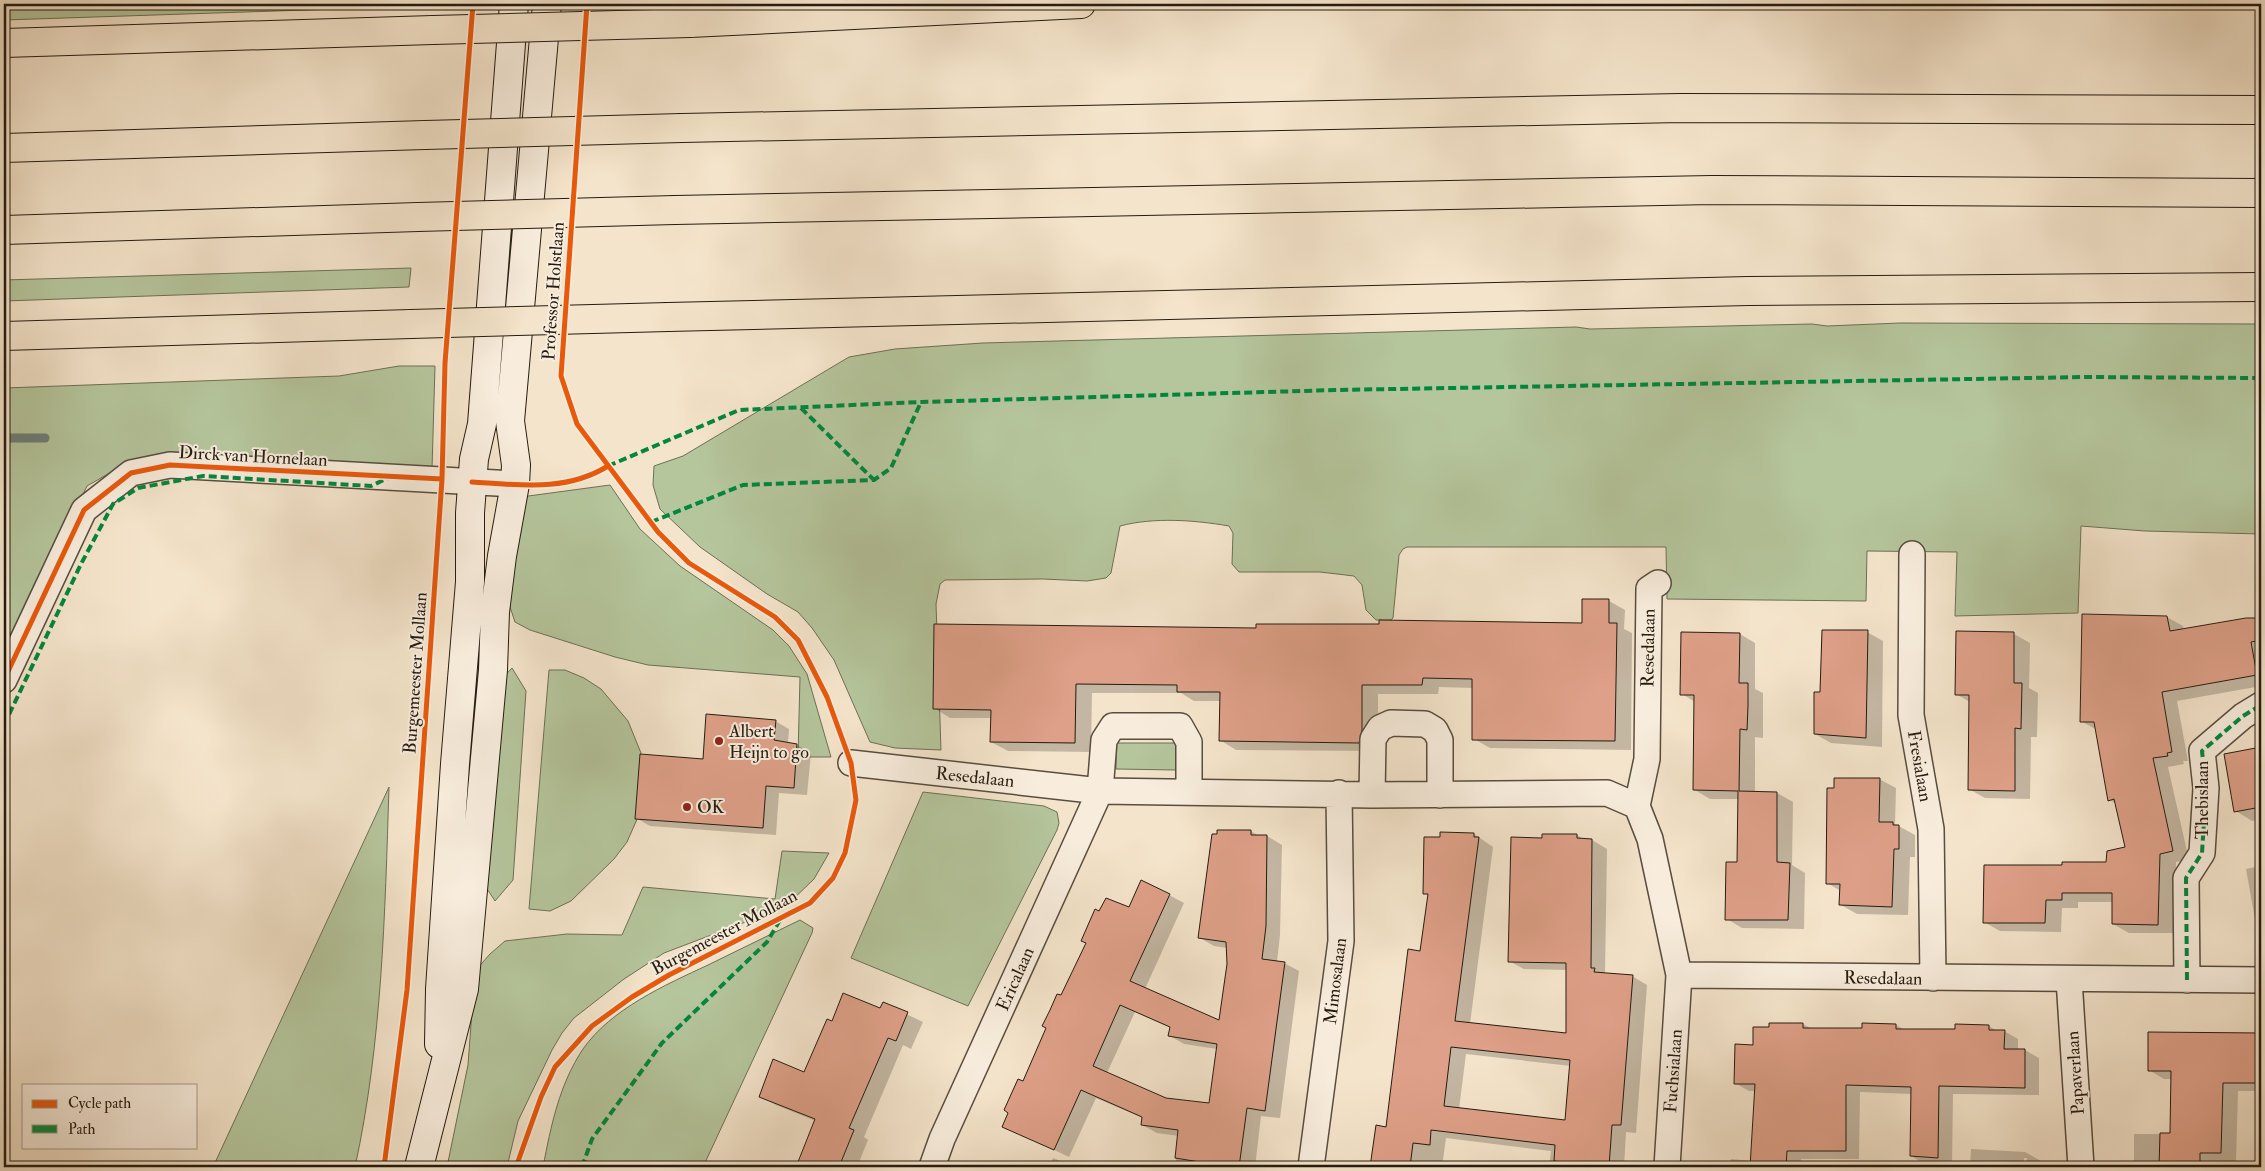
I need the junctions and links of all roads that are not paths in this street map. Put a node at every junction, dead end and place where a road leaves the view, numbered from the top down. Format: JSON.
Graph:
{"nodes":[{"id":1,"x":514,"y":4,"type":"edge"},
{"id":2,"x":547,"y":4,"type":"edge"},
{"id":3,"x":1081,"y":4,"type":"edge"},
{"id":4,"x":4,"y":43,"type":"edge"},
{"id":5,"x":2261,"y":110,"type":"edge"},
{"id":6,"x":4,"y":148,"type":"edge"},
{"id":7,"x":2261,"y":193,"type":"edge"},
{"id":8,"x":4,"y":230,"type":"edge"},
{"id":9,"x":2261,"y":287,"type":"edge"},
{"id":10,"x":4,"y":336,"type":"edge"},
{"id":11,"x":472,"y":482,"type":"junction"},
{"id":12,"x":515,"y":484,"type":"junction"},
{"id":13,"x":1912,"y":554,"type":"dead end"},
{"id":14,"x":1658,"y":583,"type":"dead end"},
{"id":15,"x":4,"y":680,"type":"edge"},
{"id":16,"x":2261,"y":705,"type":"edge"},
{"id":17,"x":851,"y":764,"type":"dead end"},
{"id":18,"x":1100,"y":791,"type":"junction"},
{"id":19,"x":1189,"y":791,"type":"junction"},
{"id":20,"x":1339,"y":794,"type":"junction"},
{"id":21,"x":1372,"y":795,"type":"junction"},
{"id":22,"x":1440,"y":795,"type":"junction"},
{"id":23,"x":1637,"y":806,"type":"junction"},
{"id":24,"x":1679,"y":975,"type":"junction"},
{"id":25,"x":1933,"y":978,"type":"junction"},
{"id":26,"x":2069,"y":979,"type":"junction"},
{"id":27,"x":2187,"y":980,"type":"junction"},
{"id":28,"x":2261,"y":980,"type":"edge"},
{"id":29,"x":438,"y":1092,"type":"junction"},
{"id":30,"x":420,"y":1167,"type":"edge"},
{"id":31,"x":932,"y":1167,"type":"edge"},
{"id":32,"x":1311,"y":1167,"type":"edge"},
{"id":33,"x":1667,"y":1167,"type":"edge"},
{"id":34,"x":2081,"y":1167,"type":"edge"}],
"edges":[{"from":1,"to":11,"type":"main road"},
{"from":2,"to":12,"type":"main road","name":"Professor Holstlaan"},
{"from":3,"to":4,"type":"highway","bridge":true},
{"from":5,"to":6,"type":"highway","bridge":true},
{"from":7,"to":8,"type":"highway","bridge":true},
{"from":9,"to":10,"type":"highway","bridge":true},
{"from":11,"to":12,"type":"street","name":"Dirck van Hornelaan"},
{"from":11,"to":15,"type":"street","name":"Dirck van Hornelaan"},
{"from":11,"to":29,"type":"main road"},
{"from":12,"to":29,"type":"main road"},
{"from":13,"to":25,"type":"street","name":"Fresialaan"},
{"from":14,"to":23,"type":"street","name":"Resedalaan"},
{"from":16,"to":27,"type":"street","name":"Thebislaan"},
{"from":17,"to":18,"type":"street","name":"Resedalaan"},
{"from":18,"to":19,"type":"street","name":"Resedalaan"},
{"from":18,"to":19,"type":"street"},
{"from":18,"to":31,"type":"street","name":"Ericalaan"},
{"from":19,"to":20,"type":"street","name":"Resedalaan"},
{"from":20,"to":21,"type":"street","name":"Resedalaan"},
{"from":20,"to":32,"type":"street","name":"Mimosalaan"},
{"from":21,"to":22,"type":"street","name":"Resedalaan"},
{"from":21,"to":22,"type":"street"},
{"from":22,"to":23,"type":"street","name":"Resedalaan"},
{"from":23,"to":24,"type":"street"},
{"from":24,"to":25,"type":"street","name":"Resedalaan"},
{"from":24,"to":33,"type":"street","name":"Fuchsialaan"},
{"from":25,"to":26,"type":"street","name":"Resedalaan"},
{"from":26,"to":27,"type":"street","name":"Resedalaan"},
{"from":26,"to":34,"type":"street","name":"Papaverlaan"},
{"from":27,"to":28,"type":"street","name":"Resedalaan"},
{"from":29,"to":30,"type":"main road"}]}
